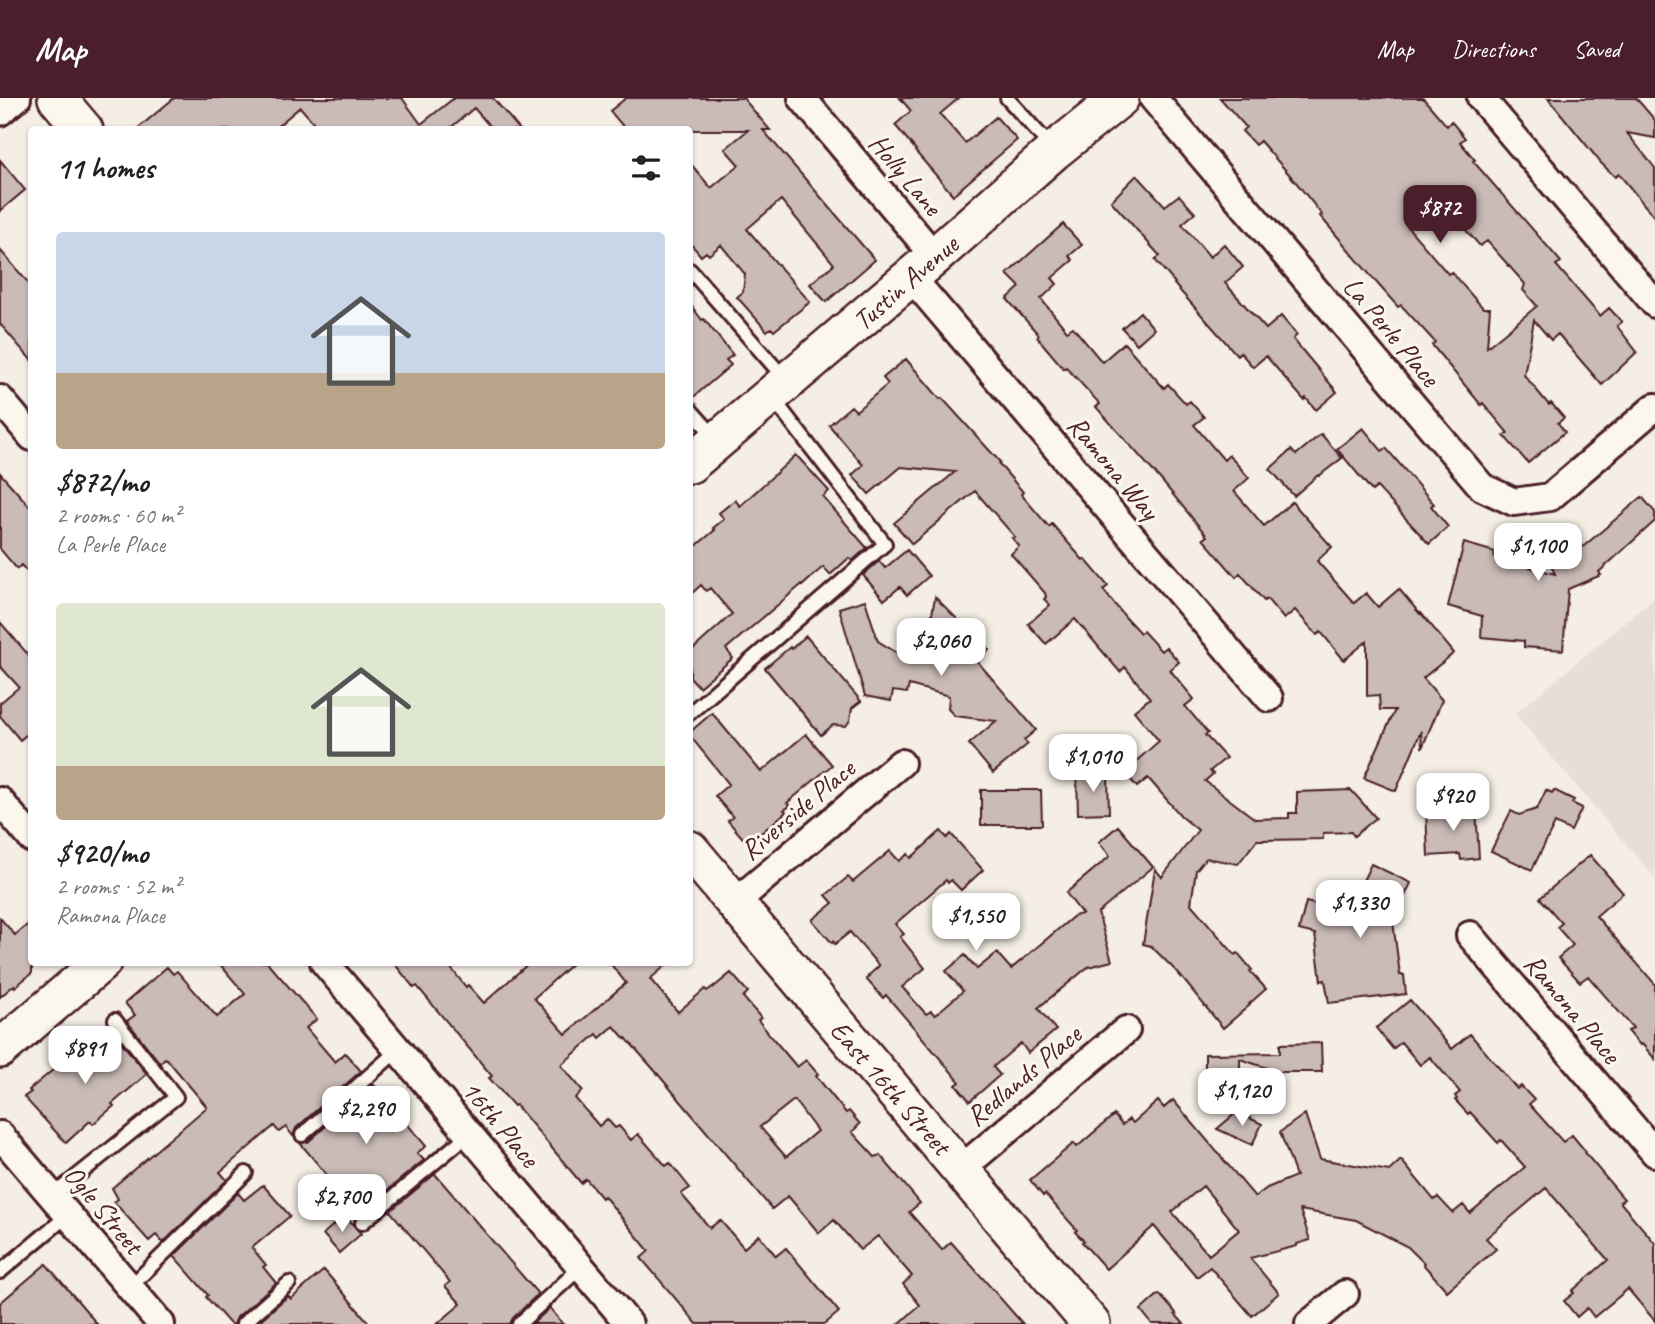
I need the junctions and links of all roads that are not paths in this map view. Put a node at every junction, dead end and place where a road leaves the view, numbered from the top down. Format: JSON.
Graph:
{"nodes":[{"id":1,"x":17,"y":98,"type":"edge"},
{"id":2,"x":57,"y":98,"type":"edge"},
{"id":3,"x":802,"y":98,"type":"edge"},
{"id":4,"x":1007,"y":98,"type":"edge"},
{"id":5,"x":1120,"y":98,"type":"edge"},
{"id":6,"x":1153,"y":98,"type":"edge"},
{"id":7,"x":1481,"y":98,"type":"edge"},
{"id":8,"x":0,"y":113,"type":"edge"},
{"id":9,"x":81,"y":126,"type":"edge"},
{"id":10,"x":1054,"y":151,"type":"junction"},
{"id":11,"x":922,"y":267,"type":"junction"},
{"id":12,"x":693,"y":274,"type":"edge"},
{"id":13,"x":1655,"y":304,"type":"edge"},
{"id":14,"x":779,"y":389,"type":"junction"},
{"id":15,"x":0,"y":400,"type":"edge"},
{"id":16,"x":1655,"y":407,"type":"edge"},
{"id":17,"x":693,"y":412,"type":"edge"},
{"id":18,"x":28,"y":432,"type":"edge"},
{"id":19,"x":718,"y":440,"type":"junction"},
{"id":20,"x":693,"y":461,"type":"edge"},
{"id":21,"x":1269,"y":698,"type":"dead end"},
{"id":22,"x":693,"y":710,"type":"edge"},
{"id":23,"x":901,"y":763,"type":"dead end"},
{"id":24,"x":0,"y":801,"type":"edge"},
{"id":25,"x":28,"y":834,"type":"edge"},
{"id":26,"x":693,"y":854,"type":"edge"},
{"id":27,"x":733,"y":904,"type":"junction"},
{"id":28,"x":1471,"y":935,"type":"dead end"},
{"id":29,"x":97,"y":966,"type":"edge"},
{"id":30,"x":327,"y":966,"type":"edge"},
{"id":31,"x":115,"y":1020,"type":"dead end"},
{"id":32,"x":1126,"y":1030,"type":"dead end"},
{"id":33,"x":0,"y":1049,"type":"edge"},
{"id":34,"x":398,"y":1050,"type":"junction"},
{"id":35,"x":469,"y":1134,"type":"junction"},
{"id":36,"x":0,"y":1135,"type":"edge"},
{"id":37,"x":302,"y":1136,"type":"dead end"},
{"id":38,"x":1655,"y":1153,"type":"edge"},
{"id":39,"x":961,"y":1169,"type":"junction"},
{"id":40,"x":246,"y":1173,"type":"dead end"},
{"id":41,"x":60,"y":1205,"type":"junction"},
{"id":42,"x":362,"y":1223,"type":"dead end"},
{"id":43,"x":581,"y":1267,"type":"junction"},
{"id":44,"x":0,"y":1272,"type":"edge"},
{"id":45,"x":289,"y":1283,"type":"dead end"},
{"id":46,"x":130,"y":1287,"type":"junction"},
{"id":47,"x":1345,"y":1294,"type":"dead end"},
{"id":48,"x":157,"y":1323,"type":"edge"},
{"id":49,"x":243,"y":1324,"type":"edge"},
{"id":50,"x":519,"y":1324,"type":"edge"},
{"id":51,"x":629,"y":1324,"type":"edge"},
{"id":52,"x":1091,"y":1324,"type":"edge"},
{"id":53,"x":1309,"y":1324,"type":"edge"}],
"edges":[{"from":1,"to":8,"type":"street"},
{"from":2,"to":9,"type":"street"},
{"from":3,"to":11,"type":"street","name":"Holly Lane"},
{"from":4,"to":10,"type":"lane"},
{"from":5,"to":10,"type":"street","name":"Tustin Avenue"},
{"from":6,"to":16,"type":"street","name":"La Perle Place"},
{"from":7,"to":13,"type":"street"},
{"from":10,"to":11,"type":"street","name":"Tustin Avenue"},
{"from":11,"to":14,"type":"street","name":"Tustin Avenue"},
{"from":11,"to":21,"type":"street","name":"Ramona Way"},
{"from":12,"to":14,"type":"lane"},
{"from":14,"to":19,"type":"street","name":"Tustin Avenue"},
{"from":14,"to":22,"type":"lane"},
{"from":15,"to":18,"type":"street"},
{"from":17,"to":19,"type":"lane"},
{"from":19,"to":20,"type":"street","name":"Tustin Avenue"},
{"from":23,"to":27,"type":"street","name":"Riverside Place"},
{"from":24,"to":25,"type":"street"},
{"from":26,"to":27,"type":"street","name":"East 16th Street"},
{"from":27,"to":39,"type":"street","name":"East 16th Street"},
{"from":28,"to":38,"type":"street","name":"Ramona Place"},
{"from":29,"to":33,"type":"street"},
{"from":30,"to":34,"type":"street","name":"16th Place"},
{"from":31,"to":41,"type":"lane"},
{"from":32,"to":39,"type":"street","name":"Redlands Place"},
{"from":34,"to":35,"type":"street","name":"16th Place"},
{"from":34,"to":37,"type":"lane"},
{"from":35,"to":42,"type":"lane"},
{"from":35,"to":43,"type":"street","name":"16th Place"},
{"from":36,"to":41,"type":"street","name":"Ogle Street"},
{"from":39,"to":52,"type":"street","name":"East 16th Street"},
{"from":40,"to":46,"type":"lane"},
{"from":41,"to":44,"type":"lane"},
{"from":41,"to":46,"type":"street","name":"Ogle Street"},
{"from":43,"to":50,"type":"lane"},
{"from":43,"to":51,"type":"street","name":"16th Place"},
{"from":45,"to":49,"type":"lane"},
{"from":46,"to":48,"type":"street","name":"Ogle Street"},
{"from":47,"to":53,"type":"street"}]}
